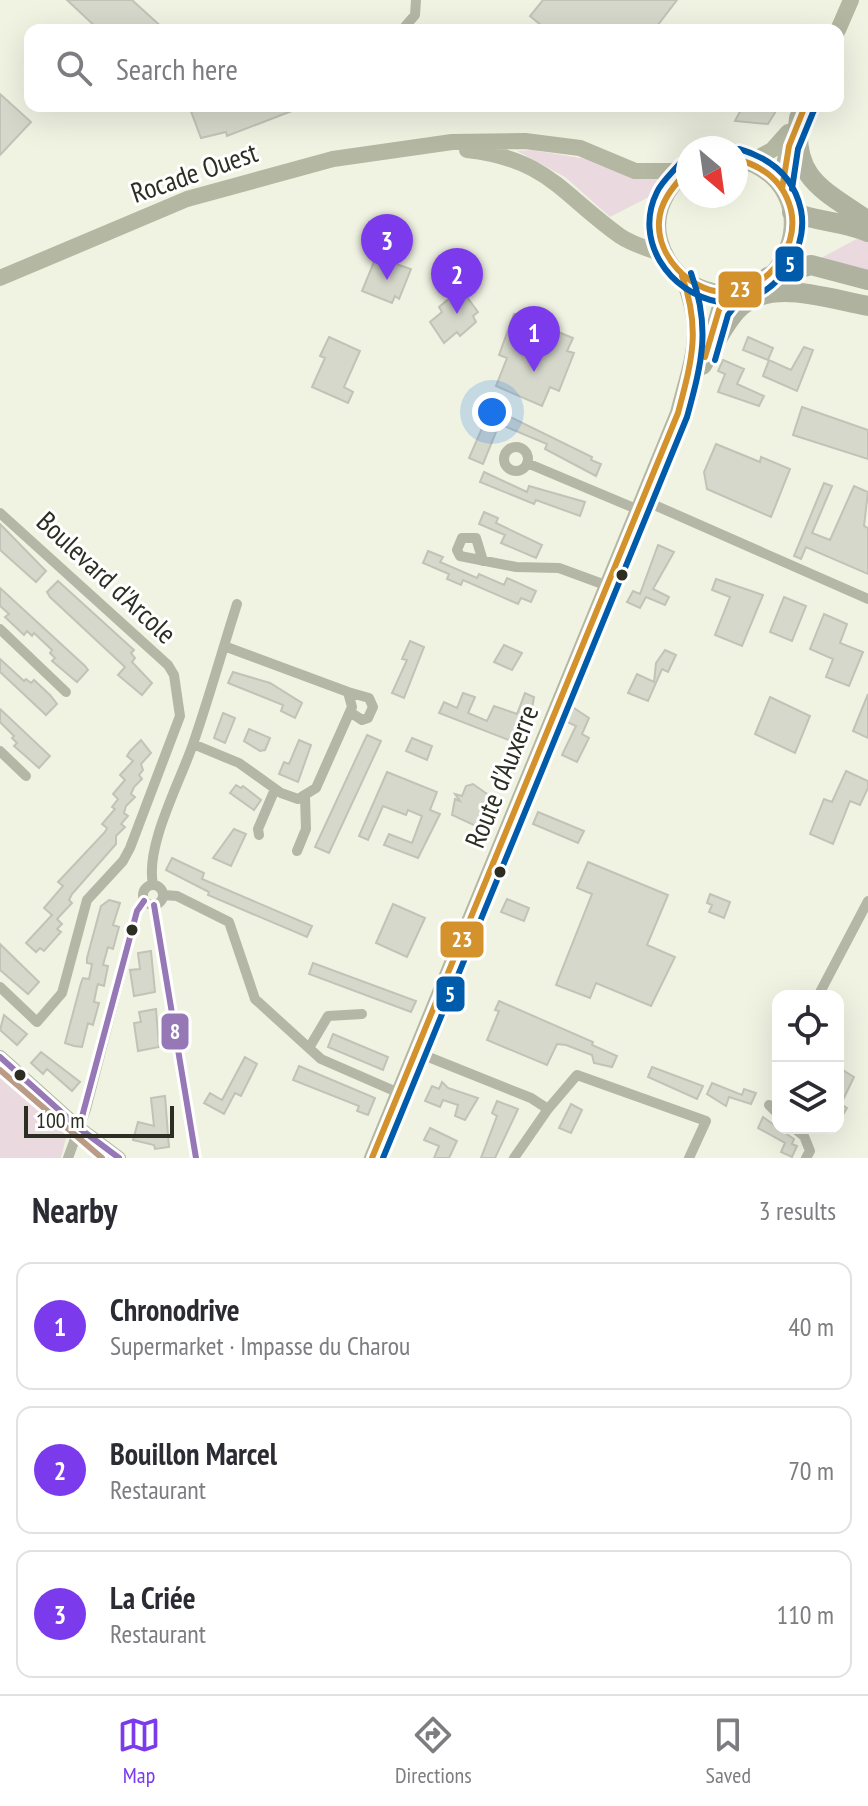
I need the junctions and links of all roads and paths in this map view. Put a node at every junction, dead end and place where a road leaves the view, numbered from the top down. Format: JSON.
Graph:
{"nodes":[{"id":1,"x":416,"y":0,"type":"edge"},
{"id":2,"x":851,"y":0,"type":"edge"},
{"id":3,"x":407,"y":24,"type":"edge"},
{"id":4,"x":841,"y":24,"type":"edge"},
{"id":5,"x":802,"y":112,"type":"edge"},
{"id":6,"x":414,"y":148,"type":"junction"},
{"id":7,"x":748,"y":159,"type":"edge"},
{"id":8,"x":748,"y":163,"type":"edge"},
{"id":9,"x":676,"y":170,"type":"edge"},
{"id":10,"x":676,"y":180,"type":"edge"},
{"id":11,"x":782,"y":189,"type":"junction"},
{"id":12,"x":792,"y":212,"type":"junction"},
{"id":13,"x":868,"y":221,"type":"edge"},
{"id":14,"x":868,"y":232,"type":"edge"},
{"id":15,"x":665,"y":255,"type":"junction"},
{"id":16,"x":682,"y":276,"type":"junction"},
{"id":17,"x":768,"y":277,"type":"junction"},
{"id":18,"x":0,"y":278,"type":"edge"},
{"id":19,"x":868,"y":280,"type":"edge"},
{"id":20,"x":733,"y":292,"type":"junction"},
{"id":21,"x":868,"y":306,"type":"edge"},
{"id":22,"x":702,"y":365,"type":"junction"},
{"id":23,"x":678,"y":413,"type":"junction"},
{"id":24,"x":527,"y":463,"type":"dead end"},
{"id":25,"x":641,"y":505,"type":"junction"},
{"id":26,"x":1,"y":513,"type":"edge"},
{"id":27,"x":483,"y":561,"type":"dead end"},
{"id":28,"x":608,"y":586,"type":"junction"},
{"id":29,"x":868,"y":599,"type":"edge"},
{"id":30,"x":237,"y":604,"type":"dead end"},
{"id":31,"x":0,"y":629,"type":"edge"},
{"id":32,"x":224,"y":646,"type":"junction"},
{"id":33,"x":66,"y":692,"type":"dead end"},
{"id":34,"x":348,"y":692,"type":"junction"},
{"id":35,"x":350,"y":712,"type":"junction"},
{"id":36,"x":193,"y":744,"type":"junction"},
{"id":37,"x":0,"y":751,"type":"edge"},
{"id":38,"x":26,"y":776,"type":"dead end"},
{"id":39,"x":275,"y":789,"type":"junction"},
{"id":40,"x":305,"y":797,"type":"junction"},
{"id":41,"x":259,"y":835,"type":"dead end"},
{"id":42,"x":297,"y":851,"type":"dead end"},
{"id":43,"x":153,"y":884,"type":"junction"},
{"id":44,"x":164,"y":895,"type":"junction"},
{"id":45,"x":868,"y":901,"type":"edge"},
{"id":46,"x":149,"y":903,"type":"junction"},
{"id":47,"x":0,"y":987,"type":"edge"},
{"id":48,"x":821,"y":990,"type":"edge"},
{"id":49,"x":362,"y":1014,"type":"dead end"},
{"id":50,"x":309,"y":1048,"type":"junction"},
{"id":51,"x":416,"y":1052,"type":"junction"},
{"id":52,"x":0,"y":1057,"type":"edge"},
{"id":53,"x":399,"y":1093,"type":"junction"},
{"id":54,"x":769,"y":1105,"type":"dead end"},
{"id":55,"x":772,"y":1108,"type":"edge"},
{"id":56,"x":548,"y":1109,"type":"junction"},
{"id":57,"x":79,"y":1128,"type":"junction"},
{"id":58,"x":802,"y":1134,"type":"edge"},
{"id":59,"x":68,"y":1158,"type":"edge"},
{"id":60,"x":119,"y":1158,"type":"edge"},
{"id":61,"x":196,"y":1158,"type":"edge"},
{"id":62,"x":372,"y":1158,"type":"edge"},
{"id":63,"x":514,"y":1158,"type":"edge"},
{"id":64,"x":689,"y":1158,"type":"edge"},
{"id":65,"x":806,"y":1158,"type":"edge"}],
"edges":[{"from":1,"to":3,"type":"street"},
{"from":2,"to":4,"type":"main road"},
{"from":5,"to":7,"type":"main road"},
{"from":5,"to":11,"type":"main road"},
{"from":5,"to":13,"type":"highway"},
{"from":6,"to":9,"type":"main road","name":"Rocade Ouest"},
{"from":6,"to":15,"type":"main road","name":"Rocade Ouest"},
{"from":6,"to":18,"type":"main road","name":"Rocade Ouest"},
{"from":8,"to":11,"type":"main road"},
{"from":10,"to":15,"type":"main road"},
{"from":11,"to":12,"type":"main road"},
{"from":12,"to":14,"type":"highway"},
{"from":12,"to":17,"type":"main road"},
{"from":15,"to":16,"type":"main road"},
{"from":16,"to":20,"type":"main road"},
{"from":16,"to":23,"type":"main road","name":"Route d'Auxerre"},
{"from":17,"to":19,"type":"highway"},
{"from":17,"to":20,"type":"main road"},
{"from":20,"to":22,"type":"main road","name":"Route d'Auxerre"},
{"from":21,"to":22,"type":"highway"},
{"from":22,"to":23,"type":"main road","name":"Route d'Auxerre"},
{"from":23,"to":25,"type":"main road","name":"Route d'Auxerre"},
{"from":24,"to":25,"type":"street"},
{"from":25,"to":28,"type":"main road","name":"Route d'Auxerre"},
{"from":25,"to":29,"type":"street"},
{"from":26,"to":47,"type":"street","name":"Boulevard d'Arcole"},
{"from":27,"to":28,"type":"street"},
{"from":28,"to":51,"type":"main road","name":"Route d'Auxerre"},
{"from":30,"to":32,"type":"street"},
{"from":31,"to":33,"type":"street"},
{"from":32,"to":34,"type":"street"},
{"from":32,"to":36,"type":"street"},
{"from":34,"to":35,"type":"street"},
{"from":34,"to":35,"type":"street"},
{"from":35,"to":40,"type":"street"},
{"from":36,"to":39,"type":"street"},
{"from":36,"to":43,"type":"street"},
{"from":37,"to":38,"type":"street"},
{"from":39,"to":40,"type":"street"},
{"from":39,"to":41,"type":"street"},
{"from":40,"to":42,"type":"street"},
{"from":43,"to":44,"type":"street"},
{"from":43,"to":46,"type":"street"},
{"from":44,"to":46,"type":"street"},
{"from":44,"to":50,"type":"street"},
{"from":45,"to":48,"type":"street"},
{"from":46,"to":57,"type":"street"},
{"from":46,"to":61,"type":"street"},
{"from":49,"to":50,"type":"street"},
{"from":50,"to":53,"type":"street"},
{"from":51,"to":53,"type":"main road","name":"Route d'Auxerre"},
{"from":51,"to":56,"type":"street"},
{"from":52,"to":57,"type":"street"},
{"from":53,"to":62,"type":"main road","name":"Route d'Auxerre"},
{"from":54,"to":55,"type":"street"},
{"from":56,"to":63,"type":"street"},
{"from":56,"to":64,"type":"street"},
{"from":57,"to":59,"type":"street"},
{"from":57,"to":60,"type":"street"},
{"from":58,"to":65,"type":"street"}]}
